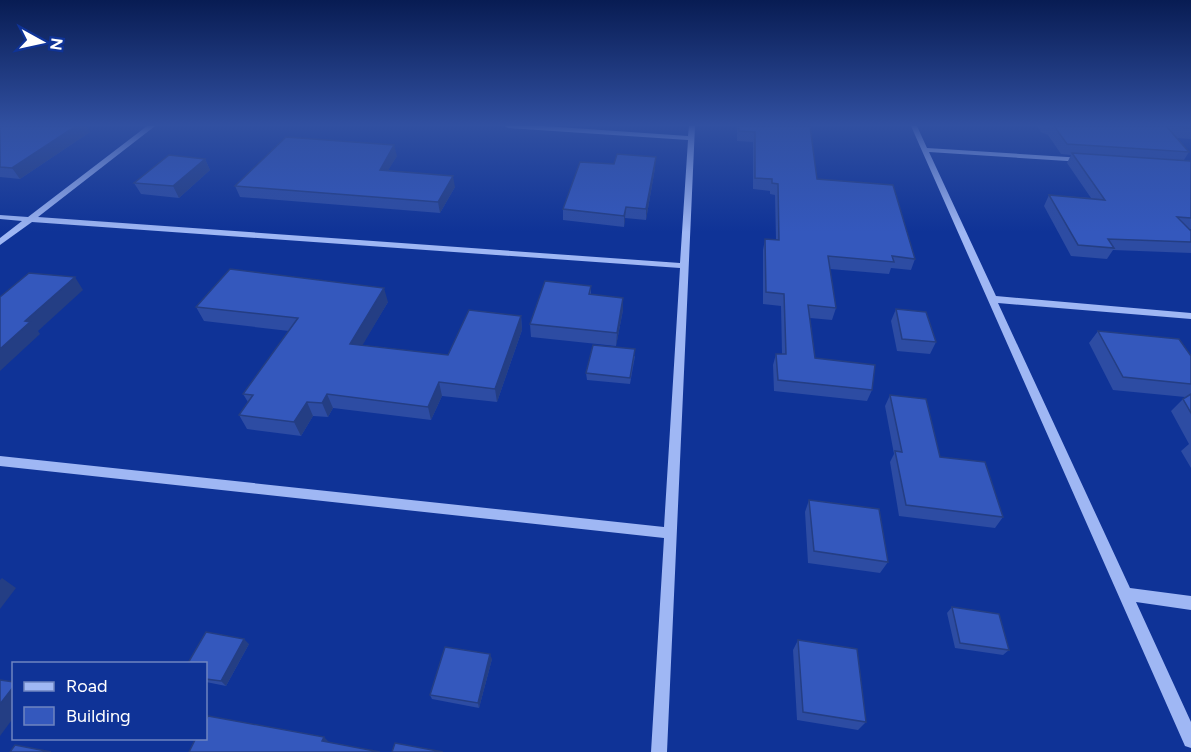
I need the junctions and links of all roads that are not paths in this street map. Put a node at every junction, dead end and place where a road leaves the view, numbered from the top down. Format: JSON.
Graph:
{"nodes":[{"id":1,"x":106,"y":161,"type":"edge"},
{"id":2,"x":690,"y":161,"type":"edge"},
{"id":3,"x":929,"y":161,"type":"edge"},
{"id":4,"x":0,"y":218,"type":"edge"},
{"id":5,"x":30,"y":219,"type":"junction"},
{"id":6,"x":0,"y":242,"type":"edge"},
{"id":7,"x":685,"y":266,"type":"junction"},
{"id":8,"x":992,"y":299,"type":"junction"},
{"id":9,"x":1191,"y":315,"type":"edge"},
{"id":10,"x":0,"y":461,"type":"edge"},
{"id":11,"x":671,"y":534,"type":"junction"},
{"id":12,"x":1125,"y":594,"type":"junction"},
{"id":13,"x":1191,"y":603,"type":"edge"},
{"id":14,"x":1191,"y":740,"type":"edge"},
{"id":15,"x":659,"y":752,"type":"edge"}],
"edges":[{"from":1,"to":5,"type":"street"},
{"from":2,"to":7,"type":"street"},
{"from":3,"to":8,"type":"street"},
{"from":4,"to":5,"type":"street"},
{"from":5,"to":6,"type":"street"},
{"from":5,"to":7,"type":"street"},
{"from":7,"to":11,"type":"street"},
{"from":8,"to":9,"type":"street"},
{"from":8,"to":12,"type":"street"},
{"from":10,"to":11,"type":"street"},
{"from":11,"to":15,"type":"street"},
{"from":12,"to":13,"type":"street"},
{"from":12,"to":14,"type":"street"}]}
